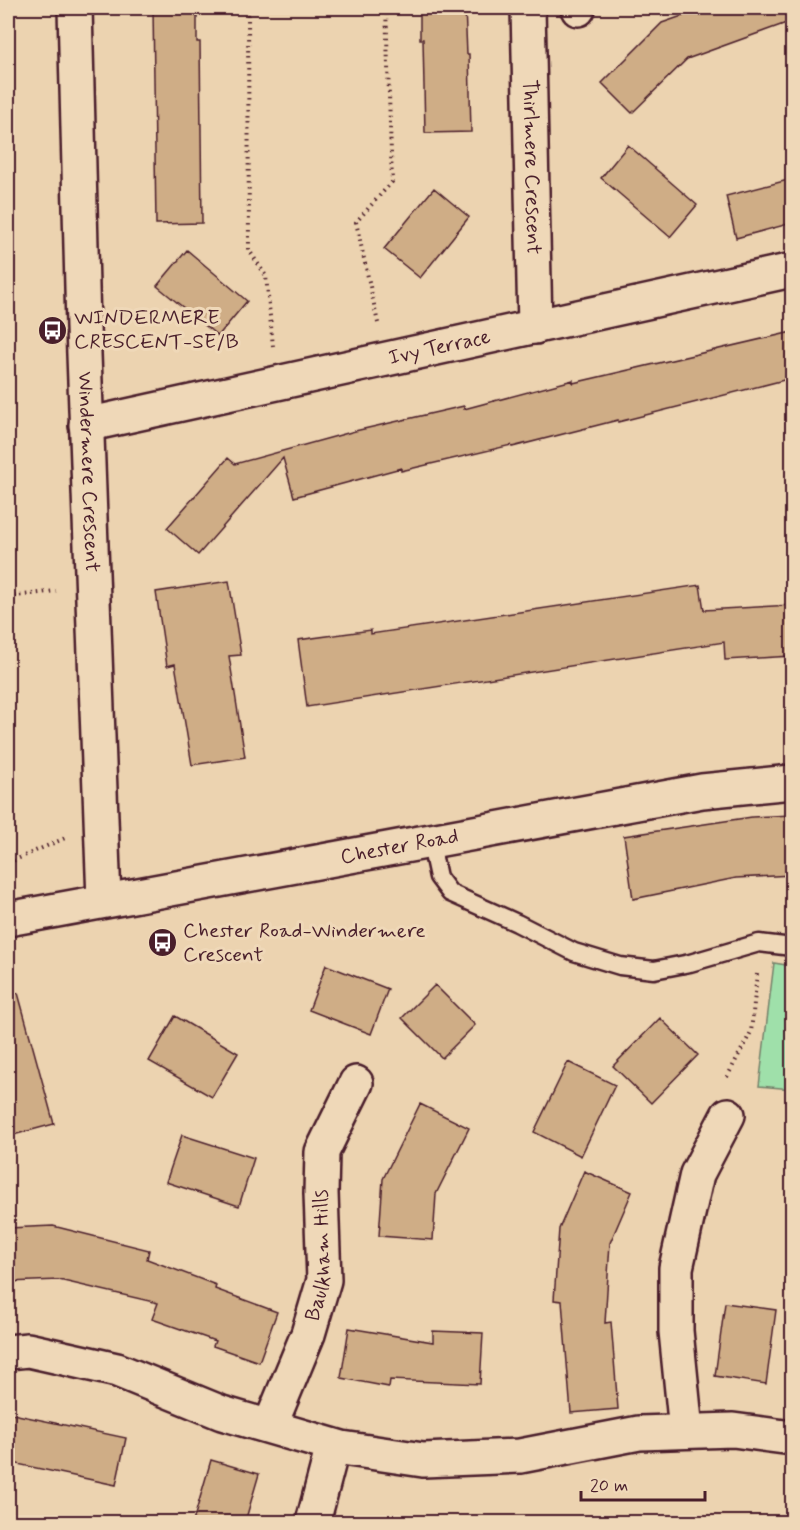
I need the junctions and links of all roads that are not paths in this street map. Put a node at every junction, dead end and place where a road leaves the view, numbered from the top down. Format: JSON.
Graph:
{"nodes":[{"id":1,"x":75,"y":8,"type":"edge"},
{"id":2,"x":528,"y":8,"type":"edge"},
{"id":3,"x":792,"y":270,"type":"edge"},
{"id":4,"x":535,"y":327,"type":"junction"},
{"id":5,"x":86,"y":425,"type":"junction"},
{"id":6,"x":792,"y":782,"type":"edge"},
{"id":7,"x":430,"y":840,"type":"junction"},
{"id":8,"x":104,"y":900,"type":"junction"},
{"id":9,"x":8,"y":919,"type":"edge"},
{"id":10,"x":792,"y":947,"type":"edge"},
{"id":11,"x":356,"y":1083,"type":"dead end"},
{"id":12,"x":728,"y":1115,"type":"road end"},
{"id":13,"x":8,"y":1352,"type":"edge"},
{"id":14,"x":270,"y":1426,"type":"junction"},
{"id":15,"x":686,"y":1431,"type":"junction"},
{"id":16,"x":792,"y":1438,"type":"edge"},
{"id":17,"x":333,"y":1446,"type":"junction"},
{"id":18,"x":313,"y":1522,"type":"edge"}],
"edges":[{"from":1,"to":5,"type":"street","name":"Windermere Crescent"},
{"from":2,"to":4,"type":"street","name":"Thirlmere Crescent"},
{"from":3,"to":4,"type":"street","name":"Ivy Terrace"},
{"from":4,"to":5,"type":"street","name":"Ivy Terrace"},
{"from":5,"to":8,"type":"street","name":"Windermere Crescent"},
{"from":6,"to":7,"type":"street","name":"Chester Road"},
{"from":7,"to":8,"type":"street","name":"Chester Road"},
{"from":7,"to":10,"type":"lane"},
{"from":8,"to":9,"type":"street","name":"Chester Road"},
{"from":11,"to":14,"type":"street","name":"Baulkham Hills"},
{"from":12,"to":15,"type":"street"},
{"from":13,"to":14,"type":"street"},
{"from":14,"to":17,"type":"street"},
{"from":15,"to":16,"type":"street"},
{"from":15,"to":17,"type":"street"},
{"from":17,"to":18,"type":"street"}]}
